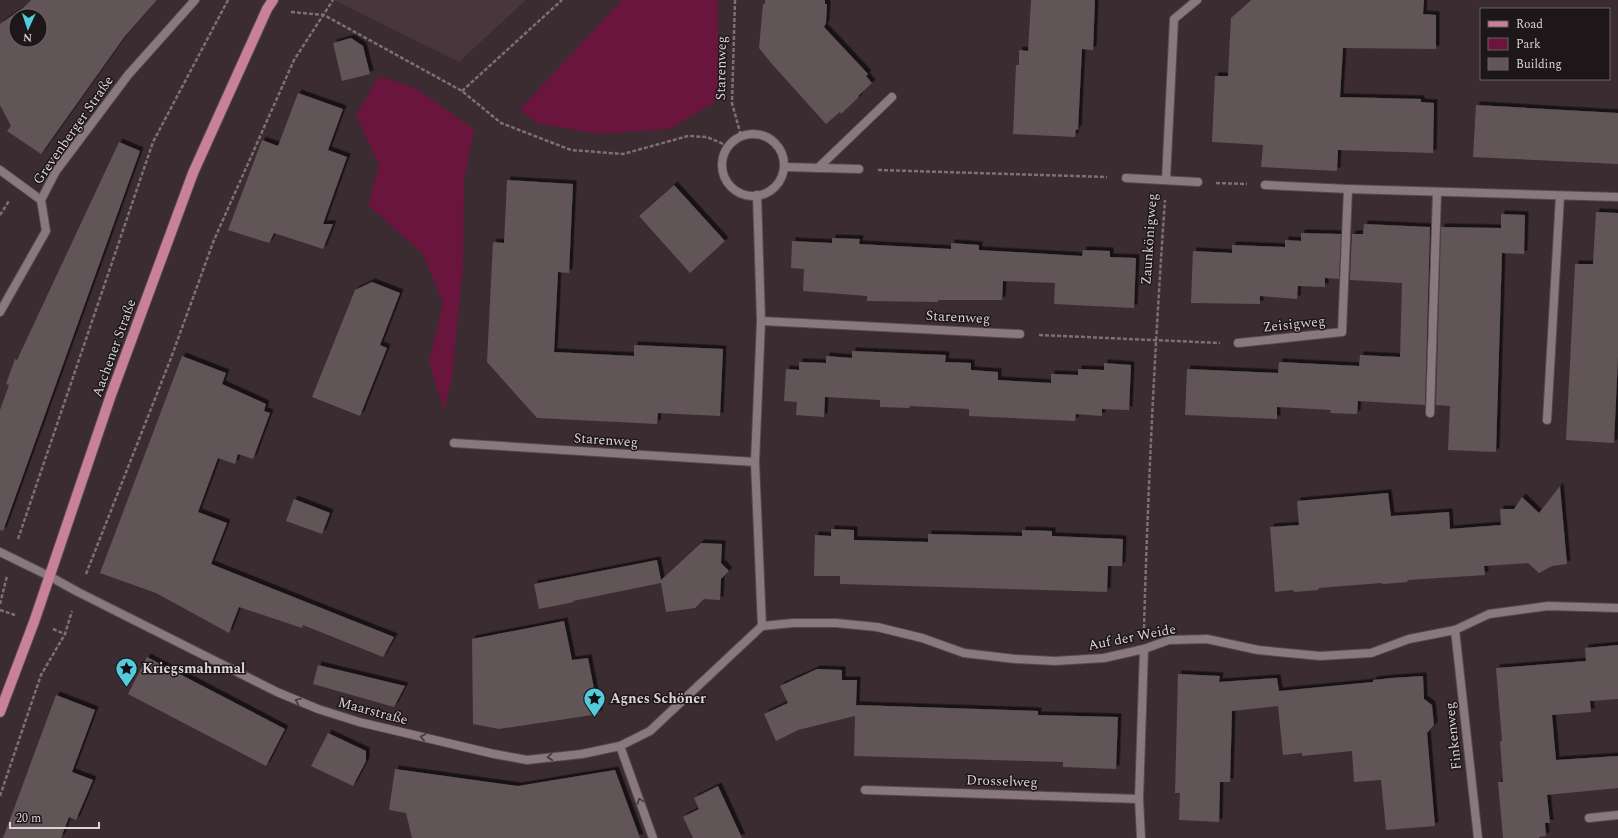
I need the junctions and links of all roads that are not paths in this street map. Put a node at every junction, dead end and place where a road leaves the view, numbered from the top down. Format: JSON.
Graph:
{"nodes":[{"id":1,"x":195,"y":0,"type":"edge"},
{"id":2,"x":273,"y":0,"type":"edge"},
{"id":3,"x":1197,"y":0,"type":"edge"},
{"id":4,"x":892,"y":97,"type":"dead end"},
{"id":5,"x":784,"y":167,"type":"junction"},
{"id":6,"x":818,"y":168,"type":"junction"},
{"id":7,"x":859,"y":169,"type":"road end"},
{"id":8,"x":0,"y":170,"type":"edge"},
{"id":9,"x":1126,"y":178,"type":"road end"},
{"id":10,"x":1166,"y":180,"type":"junction"},
{"id":11,"x":1198,"y":182,"type":"road end"},
{"id":12,"x":1265,"y":185,"type":"road end"},
{"id":13,"x":1348,"y":189,"type":"junction"},
{"id":14,"x":1437,"y":192,"type":"junction"},
{"id":15,"x":757,"y":196,"type":"junction"},
{"id":16,"x":1560,"y":196,"type":"junction"},
{"id":17,"x":1618,"y":197,"type":"edge"},
{"id":18,"x":41,"y":200,"type":"junction"},
{"id":19,"x":0,"y":312,"type":"edge"},
{"id":20,"x":761,"y":320,"type":"junction"},
{"id":21,"x":1020,"y":334,"type":"road end"},
{"id":22,"x":1238,"y":343,"type":"road end"},
{"id":23,"x":1430,"y":413,"type":"dead end"},
{"id":24,"x":1547,"y":420,"type":"dead end"},
{"id":25,"x":454,"y":443,"type":"dead end"},
{"id":26,"x":755,"y":462,"type":"junction"},
{"id":27,"x":0,"y":552,"type":"edge"},
{"id":28,"x":49,"y":576,"type":"junction"},
{"id":29,"x":1618,"y":608,"type":"edge"},
{"id":30,"x":762,"y":626,"type":"junction"},
{"id":31,"x":1455,"y":630,"type":"junction"},
{"id":32,"x":1144,"y":649,"type":"junction"},
{"id":33,"x":0,"y":712,"type":"edge"},
{"id":34,"x":620,"y":746,"type":"junction"},
{"id":35,"x":865,"y":790,"type":"dead end"},
{"id":36,"x":1139,"y":799,"type":"junction"},
{"id":37,"x":1618,"y":816,"type":"edge"},
{"id":38,"x":1589,"y":818,"type":"dead end"},
{"id":39,"x":653,"y":838,"type":"edge"},
{"id":40,"x":1141,"y":838,"type":"edge"},
{"id":41,"x":1478,"y":838,"type":"edge"}],
"edges":[{"from":1,"to":18,"type":"street","name":"Grevenberger Straße"},
{"from":2,"to":28,"type":"main road","name":"Aachener Straße"},
{"from":3,"to":10,"type":"street","name":"Zaunkönigweg"},
{"from":4,"to":6,"type":"street"},
{"from":5,"to":6,"type":"street"},
{"from":5,"to":15,"type":"street"},
{"from":5,"to":15,"type":"street"},
{"from":6,"to":7,"type":"street"},
{"from":8,"to":18,"type":"street"},
{"from":9,"to":10,"type":"street"},
{"from":10,"to":11,"type":"street"},
{"from":12,"to":13,"type":"street"},
{"from":13,"to":14,"type":"street"},
{"from":13,"to":22,"type":"street","name":"Zeisigweg"},
{"from":14,"to":16,"type":"street"},
{"from":14,"to":23,"type":"street"},
{"from":15,"to":20,"type":"street"},
{"from":16,"to":17,"type":"street"},
{"from":16,"to":24,"type":"street"},
{"from":18,"to":19,"type":"street","name":"Grevenberger Straße"},
{"from":20,"to":21,"type":"street","name":"Starenweg"},
{"from":20,"to":26,"type":"street"},
{"from":25,"to":26,"type":"street","name":"Starenweg"},
{"from":26,"to":30,"type":"street"},
{"from":27,"to":28,"type":"street","name":"Maarstraße"},
{"from":28,"to":33,"type":"main road","name":"Aachener Straße"},
{"from":34,"to":28,"type":"street","name":"Maarstraße","one_way":true},
{"from":29,"to":31,"type":"street","name":"Auf der Weide"},
{"from":30,"to":32,"type":"street","name":"Auf der Weide"},
{"from":30,"to":34,"type":"street"},
{"from":31,"to":32,"type":"street","name":"Auf der Weide"},
{"from":31,"to":41,"type":"street","name":"Finkenweg"},
{"from":32,"to":36,"type":"street"},
{"from":39,"to":34,"type":"street","one_way":true},
{"from":35,"to":36,"type":"street","name":"Drosselweg"},
{"from":36,"to":40,"type":"street"},
{"from":37,"to":38,"type":"street"}]}
